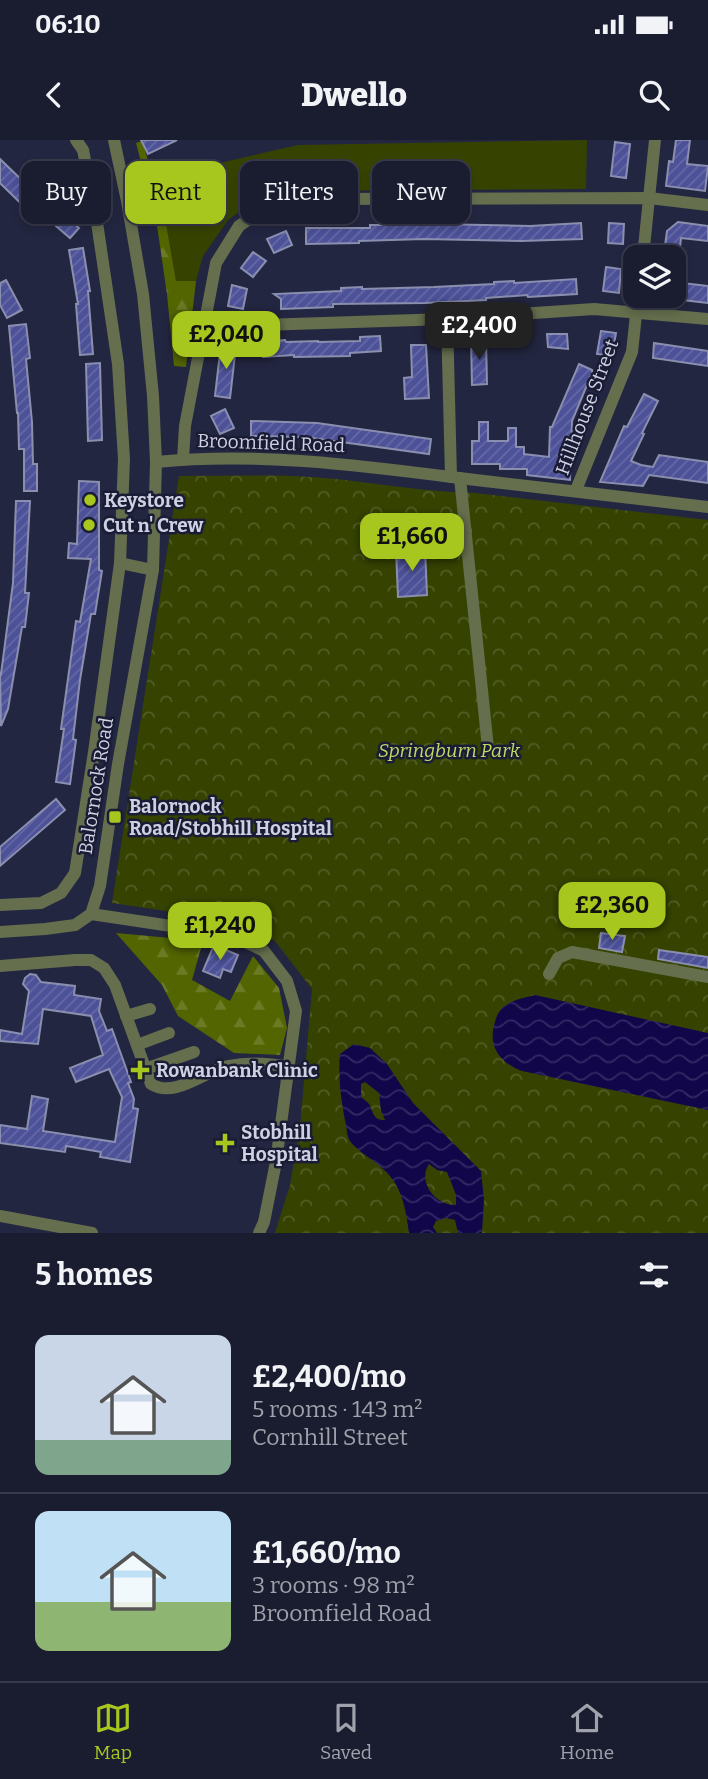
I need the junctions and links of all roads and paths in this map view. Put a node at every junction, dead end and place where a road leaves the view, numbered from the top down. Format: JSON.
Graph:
{"nodes":[{"id":1,"x":76,"y":140,"type":"edge"},
{"id":2,"x":114,"y":140,"type":"edge"},
{"id":3,"x":655,"y":140,"type":"edge"},
{"id":4,"x":649,"y":198,"type":"junction"},
{"id":5,"x":708,"y":205,"type":"edge"},
{"id":6,"x":644,"y":245,"type":"edge"},
{"id":7,"x":637,"y":308,"type":"edge"},
{"id":8,"x":637,"y":312,"type":"junction"},
{"id":9,"x":447,"y":319,"type":"junction"},
{"id":10,"x":708,"y":320,"type":"edge"},
{"id":11,"x":203,"y":327,"type":"junction"},
{"id":12,"x":183,"y":459,"type":"junction"},
{"id":13,"x":156,"y":462,"type":"junction"},
{"id":14,"x":456,"y":477,"type":"junction"},
{"id":15,"x":576,"y":490,"type":"junction"},
{"id":16,"x":708,"y":507,"type":"edge"},
{"id":17,"x":391,"y":530,"type":"dead end"},
{"id":18,"x":466,"y":531,"type":"junction"},
{"id":19,"x":120,"y":563,"type":"junction"},
{"id":20,"x":153,"y":570,"type":"junction"},
{"id":21,"x":488,"y":748,"type":"dead end"},
{"id":22,"x":0,"y":905,"type":"edge"},
{"id":23,"x":91,"y":914,"type":"junction"},
{"id":24,"x":0,"y":932,"type":"edge"},
{"id":25,"x":0,"y":966,"type":"edge"},
{"id":26,"x":549,"y":974,"type":"dead end"},
{"id":27,"x":708,"y":977,"type":"edge"},
{"id":28,"x":150,"y":1009,"type":"dead end"},
{"id":29,"x":126,"y":1016,"type":"junction"},
{"id":30,"x":169,"y":1033,"type":"dead end"},
{"id":31,"x":136,"y":1045,"type":"junction"},
{"id":32,"x":194,"y":1052,"type":"dead end"},
{"id":33,"x":289,"y":1066,"type":"junction"},
{"id":34,"x":145,"y":1069,"type":"junction"},
{"id":35,"x":0,"y":1216,"type":"edge"},
{"id":36,"x":92,"y":1233,"type":"edge"},
{"id":37,"x":259,"y":1233,"type":"edge"}],
"edges":[{"from":1,"to":19,"type":"street","name":"Balornock Road"},
{"from":2,"to":13,"type":"street"},
{"from":3,"to":4,"type":"street"},
{"from":4,"to":5,"type":"street"},
{"from":4,"to":6,"type":"street"},
{"from":4,"to":11,"type":"street"},
{"from":7,"to":8,"type":"street","name":"Hillhouse Street"},
{"from":8,"to":9,"type":"street"},
{"from":8,"to":10,"type":"street"},
{"from":8,"to":15,"type":"street","name":"Hillhouse Street"},
{"from":9,"to":11,"type":"street"},
{"from":9,"to":14,"type":"street"},
{"from":11,"to":12,"type":"street"},
{"from":12,"to":13,"type":"street","name":"Broomfield Road"},
{"from":12,"to":14,"type":"street","name":"Broomfield Road"},
{"from":13,"to":20,"type":"street","name":"Balornock Road"},
{"from":14,"to":15,"type":"street","name":"Broomfield Road"},
{"from":14,"to":18,"type":"street"},
{"from":15,"to":16,"type":"street","name":"Broomfield Road"},
{"from":17,"to":18,"type":"street"},
{"from":18,"to":21,"type":"street"},
{"from":19,"to":20,"type":"street"},
{"from":19,"to":22,"type":"street","name":"Balornock Road"},
{"from":20,"to":23,"type":"street","name":"Balornock Road"},
{"from":23,"to":24,"type":"street"},
{"from":23,"to":33,"type":"street"},
{"from":25,"to":29,"type":"street"},
{"from":26,"to":27,"type":"street"},
{"from":28,"to":29,"type":"street"},
{"from":29,"to":31,"type":"street"},
{"from":30,"to":31,"type":"street"},
{"from":31,"to":34,"type":"street"},
{"from":32,"to":34,"type":"street"},
{"from":33,"to":34,"type":"street"},
{"from":33,"to":37,"type":"street"},
{"from":35,"to":36,"type":"street"}]}
